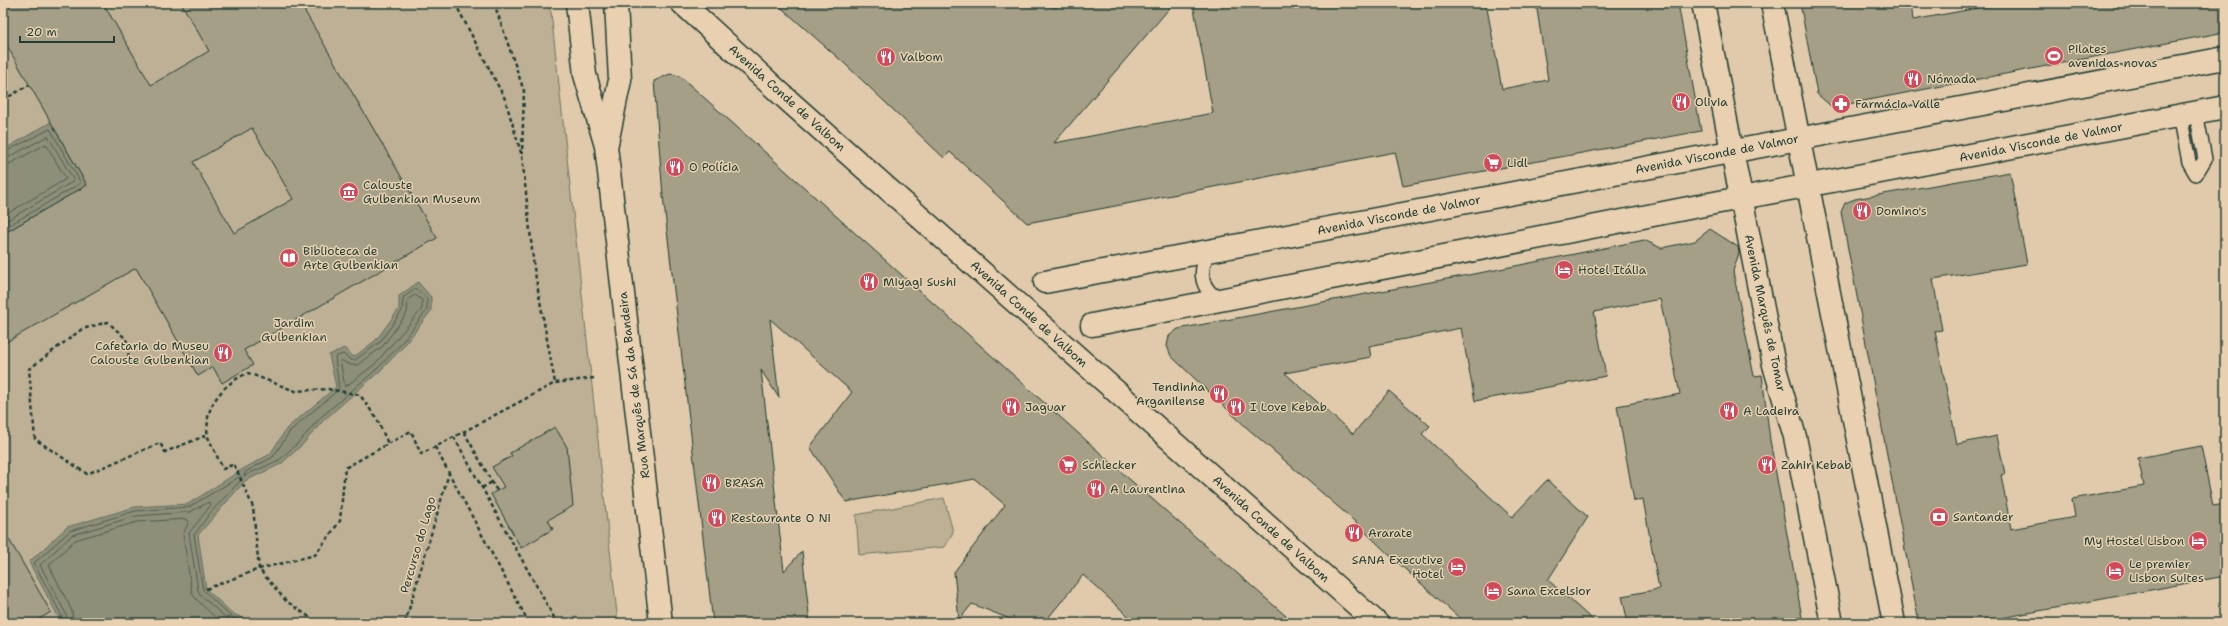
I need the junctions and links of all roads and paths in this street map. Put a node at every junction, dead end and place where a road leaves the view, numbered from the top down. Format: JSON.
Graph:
{"nodes":[{"id":1,"x":455,"y":3,"type":"edge"},
{"id":2,"x":494,"y":3,"type":"edge"},
{"id":3,"x":577,"y":3,"type":"edge"},
{"id":4,"x":616,"y":3,"type":"edge"},
{"id":5,"x":682,"y":3,"type":"edge"},
{"id":6,"x":1703,"y":3,"type":"edge"},
{"id":7,"x":1772,"y":3,"type":"edge"},
{"id":8,"x":2225,"y":58,"type":"edge"},
{"id":9,"x":29,"y":85,"type":"dead end"},
{"id":10,"x":3,"y":100,"type":"edge"},
{"id":11,"x":2225,"y":107,"type":"edge"},
{"id":12,"x":1800,"y":139,"type":"junction"},
{"id":13,"x":606,"y":146,"type":"junction"},
{"id":14,"x":1732,"y":151,"type":"junction"},
{"id":15,"x":522,"y":156,"type":"junction"},
{"id":16,"x":1809,"y":185,"type":"junction"},
{"id":17,"x":1741,"y":198,"type":"junction"},
{"id":18,"x":1209,"y":252,"type":"junction"},
{"id":19,"x":1045,"y":282,"type":"dead end"},
{"id":20,"x":1221,"y":300,"type":"junction"},
{"id":21,"x":1092,"y":325,"type":"dead end"},
{"id":22,"x":130,"y":364,"type":"dead end"},
{"id":23,"x":594,"y":378,"type":"dead end"},
{"id":24,"x":555,"y":382,"type":"junction"},
{"id":25,"x":464,"y":432,"type":"junction"},
{"id":26,"x":207,"y":435,"type":"junction"},
{"id":27,"x":454,"y":437,"type":"junction"},
{"id":28,"x":388,"y":444,"type":"junction"},
{"id":29,"x":435,"y":447,"type":"junction"},
{"id":30,"x":449,"y":473,"type":"junction"},
{"id":31,"x":492,"y":482,"type":"junction"},
{"id":32,"x":482,"y":488,"type":"junction"},
{"id":33,"x":497,"y":491,"type":"dead end"},
{"id":34,"x":259,"y":569,"type":"junction"},
{"id":35,"x":206,"y":589,"type":"dead end"},
{"id":36,"x":313,"y":623,"type":"edge"},
{"id":37,"x":405,"y":623,"type":"edge"},
{"id":38,"x":528,"y":623,"type":"edge"},
{"id":39,"x":557,"y":623,"type":"edge"},
{"id":40,"x":661,"y":623,"type":"edge"},
{"id":41,"x":1377,"y":623,"type":"edge"},
{"id":42,"x":1832,"y":623,"type":"edge"},
{"id":43,"x":1894,"y":623,"type":"edge"}],
"edges":[{"from":1,"to":15,"type":"path"},
{"from":2,"to":15,"type":"path"},
{"from":3,"to":13,"type":"street","name":"Rua Marquês de Sá da Bandeira"},
{"from":4,"to":13,"type":"street","name":"Rua Marquês de Sá da Bandeira"},
{"from":5,"to":41,"type":"street","name":"Avenida Conde de Valbom"},
{"from":6,"to":14,"type":"street","name":"Avenida Marquês de Tomar"},
{"from":7,"to":12,"type":"street"},
{"from":8,"to":12,"type":"street","name":"Avenida Visconde de Valmor"},
{"from":9,"to":10,"type":"path"},
{"from":11,"to":16,"type":"street","name":"Avenida Visconde de Valmor"},
{"from":12,"to":14,"type":"street","name":"Avenida Visconde de Valmor"},
{"from":12,"to":16,"type":"street"},
{"from":13,"to":40,"type":"street","name":"Rua Marquês de Sá da Bandeira"},
{"from":14,"to":17,"type":"street","name":"Avenida Marquês de Tomar"},
{"from":14,"to":18,"type":"street","name":"Avenida Visconde de Valmor"},
{"from":15,"to":24,"type":"path"},
{"from":16,"to":17,"type":"street","name":"Avenida Visconde de Valmor"},
{"from":16,"to":43,"type":"street"},
{"from":17,"to":20,"type":"street","name":"Avenida Visconde de Valmor"},
{"from":17,"to":42,"type":"street","name":"Avenida Marquês de Tomar"},
{"from":18,"to":19,"type":"street","name":"Avenida Visconde de Valmor"},
{"from":18,"to":20,"type":"lane"},
{"from":20,"to":21,"type":"street","name":"Avenida Visconde de Valmor"},
{"from":22,"to":26,"type":"path"},
{"from":23,"to":24,"type":"path"},
{"from":24,"to":25,"type":"path"},
{"from":25,"to":27,"type":"path"},
{"from":25,"to":31,"type":"path"},
{"from":26,"to":28,"type":"path"},
{"from":26,"to":34,"type":"path"},
{"from":27,"to":29,"type":"path"},
{"from":27,"to":32,"type":"path"},
{"from":28,"to":29,"type":"path"},
{"from":28,"to":34,"type":"path"},
{"from":29,"to":30,"type":"path"},
{"from":30,"to":37,"type":"path","name":"Percurso do Lago"},
{"from":30,"to":38,"type":"path"},
{"from":31,"to":32,"type":"path"},
{"from":31,"to":33,"type":"path"},
{"from":32,"to":39,"type":"path"},
{"from":34,"to":35,"type":"path"},
{"from":34,"to":36,"type":"path"}]}
